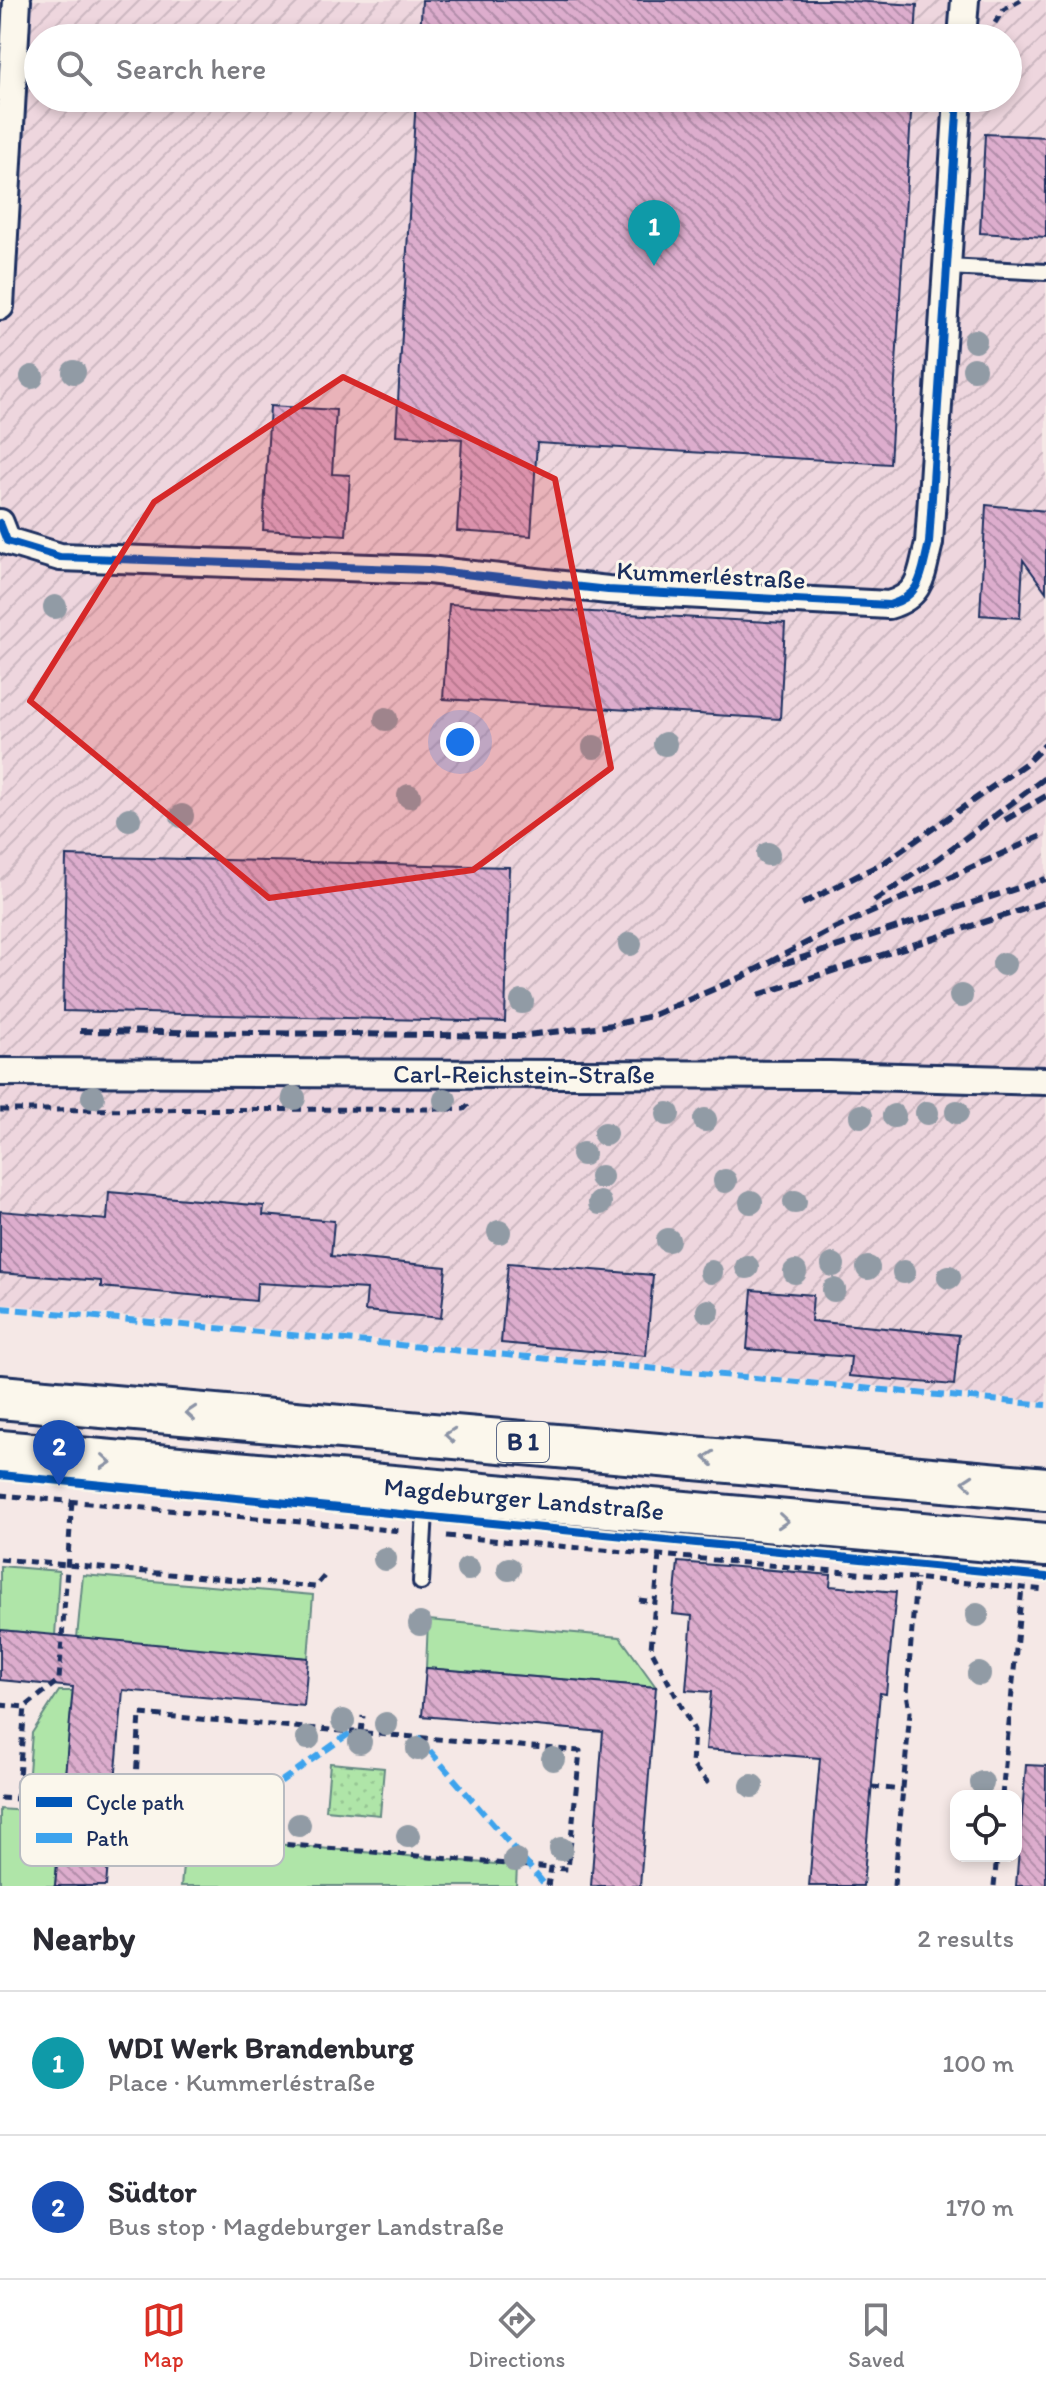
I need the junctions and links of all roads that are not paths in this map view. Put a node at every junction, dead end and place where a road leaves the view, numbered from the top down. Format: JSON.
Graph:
{"nodes":[{"id":1,"x":17,"y":0,"type":"edge"},
{"id":2,"x":965,"y":0,"type":"edge"},
{"id":3,"x":972,"y":24,"type":"edge"},
{"id":4,"x":957,"y":112,"type":"edge"},
{"id":5,"x":947,"y":267,"type":"junction"},
{"id":6,"x":1046,"y":272,"type":"edge"},
{"id":7,"x":0,"y":306,"type":"edge"},
{"id":8,"x":2,"y":539,"type":"edge"},
{"id":9,"x":0,"y":1072,"type":"edge"},
{"id":10,"x":1046,"y":1081,"type":"edge"},
{"id":11,"x":0,"y":1397,"type":"edge"},
{"id":12,"x":0,"y":1452,"type":"edge"},
{"id":13,"x":426,"y":1489,"type":"junction"},
{"id":14,"x":1046,"y":1489,"type":"edge"},
{"id":15,"x":1046,"y":1545,"type":"edge"},
{"id":16,"x":421,"y":1582,"type":"dead end"}],
"edges":[{"from":1,"to":7,"type":"street"},
{"from":2,"to":3,"type":"street"},
{"from":4,"to":5,"type":"street","name":"Kummerléstraße"},
{"from":5,"to":6,"type":"lane"},
{"from":5,"to":8,"type":"street","name":"Kummerléstraße"},
{"from":9,"to":10,"type":"street","name":"Carl-Reichstein-Straße"},
{"from":14,"to":11,"type":"main road","number":"B 1","one_way":true},
{"from":12,"to":13,"type":"main road","name":"Magdeburger Landstraße","number":"B 1","one_way":true},
{"from":13,"to":15,"type":"main road","name":"Magdeburger Landstraße","number":"B 1","one_way":true},
{"from":13,"to":16,"type":"lane"}]}
